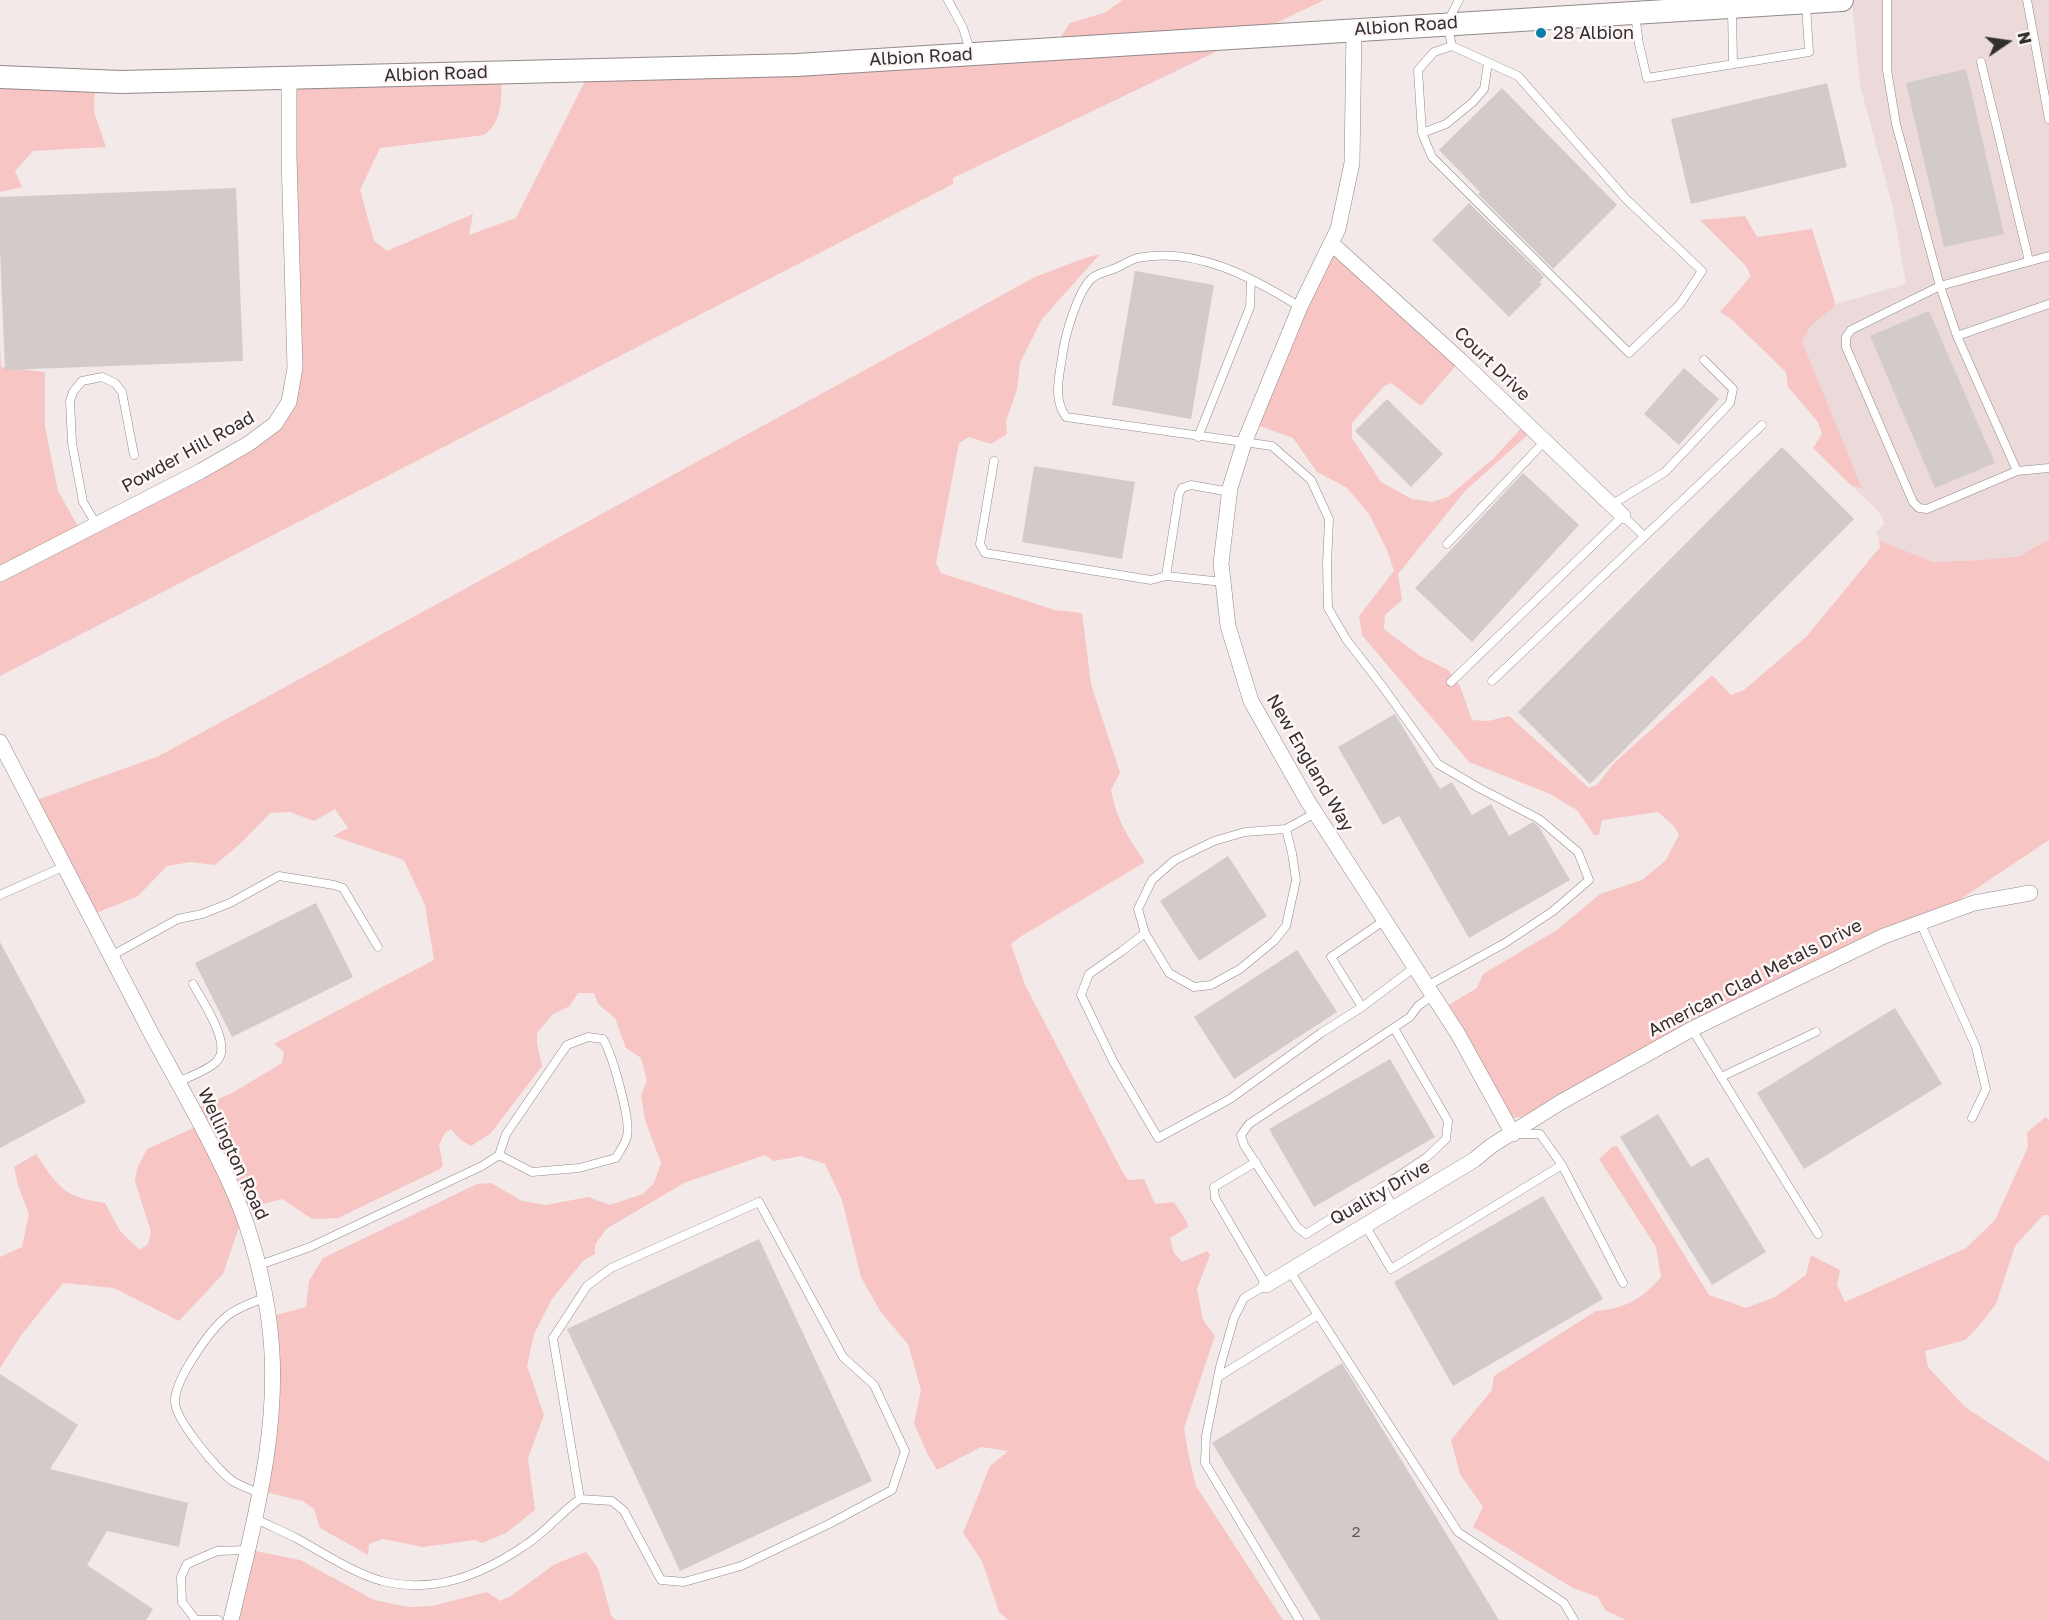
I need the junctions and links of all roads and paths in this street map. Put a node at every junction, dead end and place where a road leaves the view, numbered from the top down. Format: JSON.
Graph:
{"nodes":[{"id":1,"x":948,"y":0,"type":"edge"},
{"id":2,"x":1458,"y":0,"type":"edge"},
{"id":3,"x":1842,"y":0,"type":"edge"},
{"id":4,"x":1887,"y":0,"type":"edge"},
{"id":5,"x":2027,"y":0,"type":"edge"},
{"id":6,"x":1806,"y":2,"type":"junction"},
{"id":7,"x":1732,"y":7,"type":"junction"},
{"id":8,"x":1635,"y":13,"type":"junction"},
{"id":9,"x":1447,"y":23,"type":"junction"},
{"id":10,"x":1354,"y":30,"type":"junction"},
{"id":11,"x":1452,"y":46,"type":"junction"},
{"id":12,"x":971,"y":54,"type":"junction"},
{"id":13,"x":1488,"y":63,"type":"junction"},
{"id":14,"x":1981,"y":63,"type":"dead end"},
{"id":15,"x":1733,"y":64,"type":"junction"},
{"id":16,"x":0,"y":77,"type":"edge"},
{"id":17,"x":290,"y":78,"type":"junction"},
{"id":18,"x":2049,"y":119,"type":"edge"},
{"id":19,"x":1422,"y":133,"type":"junction"},
{"id":20,"x":1331,"y":243,"type":"junction"},
{"id":21,"x":2049,"y":256,"type":"edge"},
{"id":22,"x":2029,"y":261,"type":"junction"},
{"id":23,"x":1251,"y":280,"type":"junction"},
{"id":24,"x":1940,"y":286,"type":"junction"},
{"id":25,"x":2049,"y":304,"type":"edge"},
{"id":26,"x":1300,"y":307,"type":"junction"},
{"id":27,"x":1958,"y":336,"type":"junction"},
{"id":28,"x":1704,"y":360,"type":"dead end"},
{"id":29,"x":1762,"y":425,"type":"dead end"},
{"id":30,"x":1198,"y":437,"type":"junction"},
{"id":31,"x":1544,"y":442,"type":"junction"},
{"id":32,"x":1244,"y":443,"type":"junction"},
{"id":33,"x":134,"y":455,"type":"dead end"},
{"id":34,"x":994,"y":461,"type":"dead end"},
{"id":35,"x":2049,"y":468,"type":"edge"},
{"id":36,"x":2017,"y":471,"type":"junction"},
{"id":37,"x":1230,"y":492,"type":"junction"},
{"id":38,"x":1611,"y":505,"type":"junction"},
{"id":39,"x":1623,"y":516,"type":"junction"},
{"id":40,"x":96,"y":524,"type":"junction"},
{"id":41,"x":1644,"y":536,"type":"junction"},
{"id":42,"x":1447,"y":544,"type":"dead end"},
{"id":43,"x":0,"y":574,"type":"edge"},
{"id":44,"x":1166,"y":576,"type":"junction"},
{"id":45,"x":1223,"y":582,"type":"junction"},
{"id":46,"x":1492,"y":681,"type":"dead end"},
{"id":47,"x":1451,"y":682,"type":"dead end"},
{"id":48,"x":0,"y":742,"type":"edge"},
{"id":49,"x":1315,"y":813,"type":"junction"},
{"id":50,"x":1286,"y":829,"type":"junction"},
{"id":51,"x":64,"y":866,"type":"junction"},
{"id":52,"x":2030,"y":893,"type":"dead end"},
{"id":53,"x":0,"y":895,"type":"edge"},
{"id":54,"x":1385,"y":920,"type":"junction"},
{"id":55,"x":1920,"y":922,"type":"junction"},
{"id":56,"x":1145,"y":933,"type":"junction"},
{"id":57,"x":378,"y":947,"type":"dead end"},
{"id":58,"x":111,"y":956,"type":"junction"},
{"id":59,"x":1415,"y":967,"type":"junction"},
{"id":60,"x":193,"y":984,"type":"dead end"},
{"id":61,"x":1430,"y":991,"type":"junction"},
{"id":62,"x":1362,"y":1007,"type":"junction"},
{"id":63,"x":1394,"y":1028,"type":"junction"},
{"id":64,"x":1692,"y":1029,"type":"junction"},
{"id":65,"x":1816,"y":1032,"type":"dead end"},
{"id":66,"x":1721,"y":1077,"type":"junction"},
{"id":67,"x":178,"y":1083,"type":"junction"},
{"id":68,"x":1972,"y":1118,"type":"dead end"},
{"id":69,"x":1512,"y":1134,"type":"junction"},
{"id":70,"x":499,"y":1155,"type":"junction"},
{"id":71,"x":1256,"y":1162,"type":"junction"},
{"id":72,"x":1562,"y":1165,"type":"junction"},
{"id":73,"x":1382,"y":1187,"type":"junction"},
{"id":74,"x":1393,"y":1207,"type":"junction"},
{"id":75,"x":1364,"y":1224,"type":"junction"},
{"id":76,"x":1818,"y":1234,"type":"dead end"},
{"id":77,"x":257,"y":1266,"type":"junction"},
{"id":78,"x":1289,"y":1270,"type":"junction"},
{"id":79,"x":1623,"y":1283,"type":"dead end"},
{"id":80,"x":1266,"y":1285,"type":"junction"},
{"id":81,"x":264,"y":1298,"type":"junction"},
{"id":82,"x":1318,"y":1315,"type":"junction"},
{"id":83,"x":1218,"y":1377,"type":"junction"},
{"id":84,"x":260,"y":1493,"type":"junction"},
{"id":85,"x":580,"y":1499,"type":"junction"},
{"id":86,"x":254,"y":1518,"type":"junction"},
{"id":87,"x":247,"y":1550,"type":"junction"},
{"id":88,"x":195,"y":1619,"type":"edge"},
{"id":89,"x":218,"y":1620,"type":"edge"},
{"id":90,"x":231,"y":1620,"type":"edge"},
{"id":91,"x":1299,"y":1620,"type":"edge"},
{"id":92,"x":1574,"y":1620,"type":"edge"}],
"edges":[{"from":1,"to":12,"type":"lane"},
{"from":2,"to":9,"type":"lane"},
{"from":3,"to":6,"type":"main road","name":"Albion Road"},
{"from":4,"to":24,"type":"lane"},
{"from":5,"to":18,"type":"lane"},
{"from":6,"to":7,"type":"main road","name":"Albion Road"},
{"from":6,"to":15,"type":"lane"},
{"from":7,"to":8,"type":"main road","name":"Albion Road"},
{"from":7,"to":15,"type":"lane"},
{"from":8,"to":9,"type":"main road","name":"Albion Road"},
{"from":8,"to":15,"type":"lane"},
{"from":9,"to":10,"type":"main road","name":"Albion Road"},
{"from":9,"to":11,"type":"lane"},
{"from":10,"to":12,"type":"main road","name":"Albion Road"},
{"from":10,"to":20,"type":"street","name":"New England Way"},
{"from":11,"to":13,"type":"lane"},
{"from":11,"to":19,"type":"lane"},
{"from":12,"to":17,"type":"main road","name":"Albion Road"},
{"from":13,"to":19,"type":"lane"},
{"from":13,"to":19,"type":"lane"},
{"from":14,"to":22,"type":"lane"},
{"from":16,"to":17,"type":"main road","name":"Albion Road"},
{"from":17,"to":40,"type":"street","name":"Powder Hill Road"},
{"from":20,"to":26,"type":"street","name":"New England Way"},
{"from":20,"to":31,"type":"street","name":"Court Drive"},
{"from":21,"to":22,"type":"lane"},
{"from":22,"to":24,"type":"lane"},
{"from":23,"to":26,"type":"lane"},
{"from":23,"to":30,"type":"lane"},
{"from":23,"to":30,"type":"lane"},
{"from":24,"to":27,"type":"lane"},
{"from":24,"to":36,"type":"lane"},
{"from":25,"to":27,"type":"lane"},
{"from":26,"to":32,"type":"street","name":"New England Way"},
{"from":27,"to":36,"type":"lane"},
{"from":28,"to":38,"type":"lane"},
{"from":29,"to":41,"type":"lane"},
{"from":30,"to":32,"type":"lane"},
{"from":31,"to":38,"type":"street","name":"Court Drive"},
{"from":31,"to":42,"type":"lane"},
{"from":32,"to":37,"type":"street","name":"New England Way"},
{"from":32,"to":61,"type":"lane"},
{"from":33,"to":40,"type":"lane"},
{"from":34,"to":44,"type":"lane"},
{"from":35,"to":36,"type":"lane"},
{"from":37,"to":44,"type":"lane"},
{"from":37,"to":45,"type":"street","name":"New England Way"},
{"from":38,"to":39,"type":"street","name":"Court Drive"},
{"from":39,"to":41,"type":"lane"},
{"from":39,"to":47,"type":"lane"},
{"from":40,"to":43,"type":"street","name":"Powder Hill Road"},
{"from":41,"to":46,"type":"lane"},
{"from":44,"to":45,"type":"lane"},
{"from":45,"to":49,"type":"street","name":"New England Way"},
{"from":48,"to":51,"type":"street","name":"Wellington Road"},
{"from":49,"to":50,"type":"lane"},
{"from":49,"to":54,"type":"street","name":"New England Way"},
{"from":50,"to":56,"type":"lane"},
{"from":50,"to":56,"type":"lane"},
{"from":51,"to":53,"type":"lane"},
{"from":51,"to":58,"type":"street","name":"Wellington Road"},
{"from":52,"to":55,"type":"street","name":"American Clad Metals Drive"},
{"from":54,"to":59,"type":"street","name":"New England Way"},
{"from":54,"to":62,"type":"lane"},
{"from":55,"to":64,"type":"street","name":"American Clad Metals Drive"},
{"from":55,"to":68,"type":"lane"},
{"from":56,"to":62,"type":"lane"},
{"from":57,"to":58,"type":"lane"},
{"from":58,"to":67,"type":"street","name":"Wellington Road"},
{"from":59,"to":61,"type":"street","name":"New England Way"},
{"from":59,"to":62,"type":"lane"},
{"from":60,"to":67,"type":"lane"},
{"from":61,"to":63,"type":"lane"},
{"from":61,"to":69,"type":"street","name":"New England Way"},
{"from":63,"to":71,"type":"lane"},
{"from":63,"to":73,"type":"lane"},
{"from":64,"to":66,"type":"lane"},
{"from":64,"to":69,"type":"street","name":"American Clad Metals Drive"},
{"from":65,"to":66,"type":"lane"},
{"from":66,"to":76,"type":"lane"},
{"from":67,"to":77,"type":"street","name":"Wellington Road"},
{"from":69,"to":72,"type":"lane"},
{"from":69,"to":74,"type":"street","name":"Quality Drive"},
{"from":70,"to":70,"type":"lane"},
{"from":70,"to":77,"type":"lane"},
{"from":71,"to":73,"type":"lane"},
{"from":71,"to":80,"type":"lane"},
{"from":72,"to":75,"type":"lane"},
{"from":72,"to":79,"type":"lane"},
{"from":73,"to":74,"type":"lane"},
{"from":74,"to":75,"type":"street","name":"Quality Drive"},
{"from":75,"to":78,"type":"street","name":"Quality Drive"},
{"from":77,"to":81,"type":"street","name":"Wellington Road"},
{"from":78,"to":80,"type":"street","name":"Quality Drive"},
{"from":78,"to":82,"type":"lane"},
{"from":80,"to":83,"type":"lane"},
{"from":81,"to":84,"type":"street","name":"Wellington Road"},
{"from":81,"to":84,"type":"lane"},
{"from":82,"to":83,"type":"lane"},
{"from":82,"to":92,"type":"lane"},
{"from":83,"to":91,"type":"lane"},
{"from":84,"to":86,"type":"street","name":"Wellington Road"},
{"from":85,"to":85,"type":"lane"},
{"from":85,"to":86,"type":"lane"},
{"from":86,"to":87,"type":"street","name":"Wellington Road"},
{"from":87,"to":88,"type":"lane"},
{"from":87,"to":90,"type":"street","name":"Wellington Road"},
{"from":88,"to":89,"type":"lane"}]}
